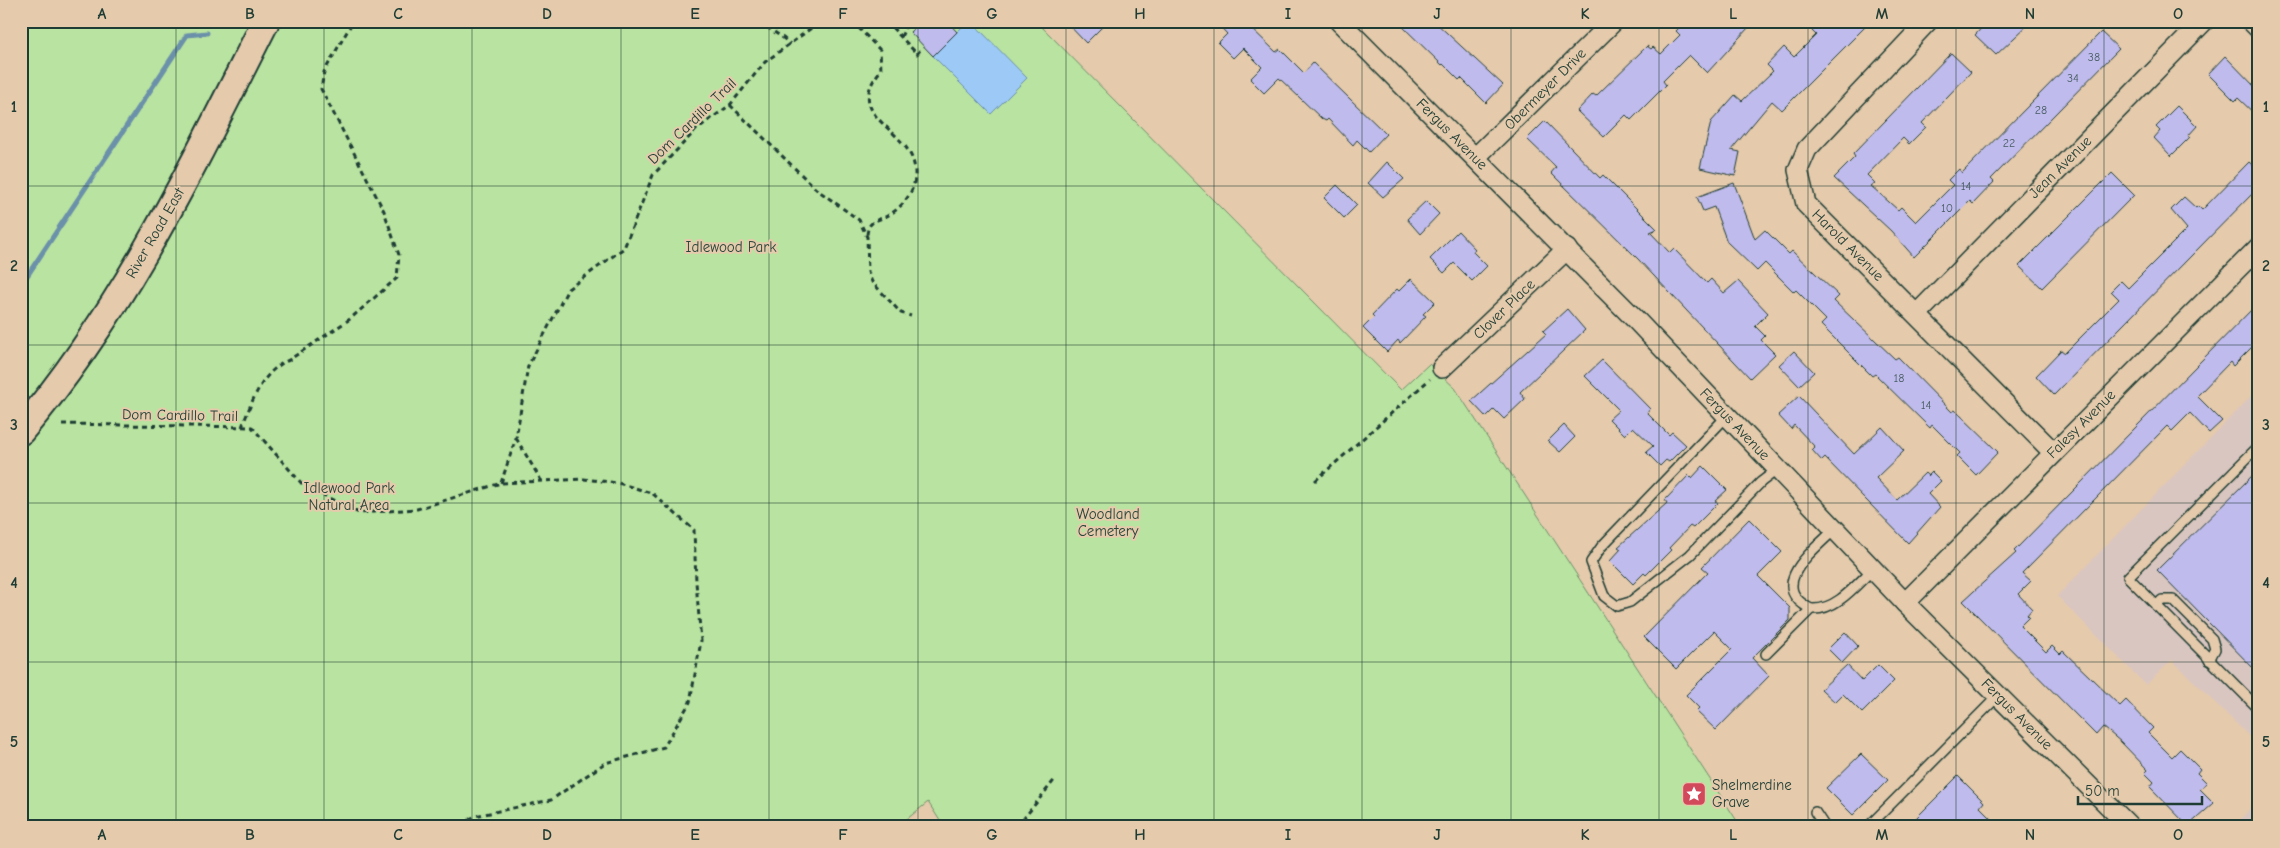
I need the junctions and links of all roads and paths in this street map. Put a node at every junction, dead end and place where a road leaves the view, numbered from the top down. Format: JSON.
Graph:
{"nodes":[{"id":1,"x":266,"y":21,"type":"edge"},
{"id":2,"x":353,"y":21,"type":"edge"},
{"id":3,"x":760,"y":21,"type":"edge"},
{"id":4,"x":821,"y":21,"type":"edge"},
{"id":5,"x":852,"y":21,"type":"edge"},
{"id":6,"x":886,"y":21,"type":"edge"},
{"id":7,"x":908,"y":21,"type":"edge"},
{"id":8,"x":1339,"y":21,"type":"edge"},
{"id":9,"x":1614,"y":21,"type":"edge"},
{"id":10,"x":1928,"y":21,"type":"edge"},
{"id":11,"x":2204,"y":21,"type":"edge"},
{"id":12,"x":2251,"y":21,"type":"edge"},
{"id":13,"x":2259,"y":29,"type":"edge"},
{"id":14,"x":901,"y":37,"type":"junction"},
{"id":15,"x":790,"y":44,"type":"junction"},
{"id":16,"x":921,"y":49,"type":"dead end"},
{"id":17,"x":730,"y":105,"type":"junction"},
{"id":18,"x":1476,"y":157,"type":"junction"},
{"id":19,"x":867,"y":237,"type":"junction"},
{"id":20,"x":2259,"y":247,"type":"edge"},
{"id":21,"x":1567,"y":249,"type":"junction"},
{"id":22,"x":1917,"y":314,"type":"junction"},
{"id":23,"x":911,"y":316,"type":"dead end"},
{"id":24,"x":1442,"y":368,"type":"joint"},
{"id":25,"x":1727,"y":416,"type":"junction"},
{"id":26,"x":62,"y":424,"type":"dead end"},
{"id":27,"x":242,"y":427,"type":"junction"},
{"id":28,"x":21,"y":430,"type":"edge"},
{"id":29,"x":516,"y":438,"type":"junction"},
{"id":30,"x":2259,"y":446,"type":"edge"},
{"id":31,"x":2053,"y":452,"type":"junction"},
{"id":32,"x":1778,"y":469,"type":"junction"},
{"id":33,"x":1315,"y":480,"type":"dead end"},
{"id":34,"x":542,"y":482,"type":"junction"},
{"id":35,"x":501,"y":483,"type":"junction"},
{"id":36,"x":1835,"y":529,"type":"junction"},
{"id":37,"x":1873,"y":569,"type":"junction"},
{"id":38,"x":1905,"y":603,"type":"junction"},
{"id":39,"x":2156,"y":606,"type":"junction"},
{"id":40,"x":1811,"y":608,"type":"junction"},
{"id":41,"x":1766,"y":654,"type":"dead end"},
{"id":42,"x":2210,"y":660,"type":"junction"},
{"id":43,"x":1998,"y":696,"type":"junction"},
{"id":44,"x":2259,"y":710,"type":"edge"},
{"id":45,"x":1056,"y":778,"type":"dead end"},
{"id":46,"x":1816,"y":812,"type":"dead end"},
{"id":47,"x":2128,"y":826,"type":"edge"},
{"id":48,"x":456,"y":827,"type":"edge"},
{"id":49,"x":1018,"y":827,"type":"edge"},
{"id":50,"x":1825,"y":827,"type":"edge"},
{"id":51,"x":1868,"y":827,"type":"edge"}],
"edges":[{"from":1,"to":28,"type":"street","name":"River Road East"},
{"from":2,"to":27,"type":"path"},
{"from":3,"to":15,"type":"path"},
{"from":4,"to":15,"type":"path","name":"Dom Cardillo Trail"},
{"from":5,"to":19,"type":"path"},
{"from":6,"to":14,"type":"path"},
{"from":7,"to":14,"type":"path"},
{"from":8,"to":18,"type":"street","name":"Fergus Avenue"},
{"from":9,"to":18,"type":"street","name":"Obermeyer Drive"},
{"from":10,"to":22,"type":"street","name":"Harold Avenue"},
{"from":11,"to":22,"type":"street","name":"Jean Avenue"},
{"from":12,"to":13,"type":"street"},
{"from":14,"to":16,"type":"path"},
{"from":15,"to":17,"type":"path","name":"Dom Cardillo Trail"},
{"from":17,"to":19,"type":"path"},
{"from":17,"to":29,"type":"path","name":"Dom Cardillo Trail"},
{"from":18,"to":21,"type":"street","name":"Fergus Avenue"},
{"from":19,"to":23,"type":"path"},
{"from":20,"to":31,"type":"street","name":"Falesy Avenue"},
{"from":21,"to":24,"type":"street","name":"Clover Place"},
{"from":21,"to":25,"type":"street","name":"Fergus Avenue"},
{"from":22,"to":31,"type":"street","name":"Harold Avenue"},
{"from":24,"to":33,"type":"path"},
{"from":25,"to":32,"type":"street","name":"Fergus Avenue"},
{"from":25,"to":32,"type":"lane"},
{"from":26,"to":27,"type":"path","name":"Dom Cardillo Trail"},
{"from":27,"to":35,"type":"path","name":"Dom Cardillo Trail"},
{"from":29,"to":34,"type":"path"},
{"from":29,"to":35,"type":"path","name":"Dom Cardillo Trail"},
{"from":30,"to":39,"type":"lane"},
{"from":31,"to":38,"type":"street","name":"Falesy Avenue"},
{"from":32,"to":36,"type":"street","name":"Fergus Avenue"},
{"from":34,"to":35,"type":"path","name":"Dom Cardillo Trail"},
{"from":34,"to":48,"type":"path","name":"Dom Cardillo Trail"},
{"from":36,"to":37,"type":"street","name":"Fergus Avenue"},
{"from":36,"to":40,"type":"lane"},
{"from":37,"to":38,"type":"street","name":"Fergus Avenue"},
{"from":37,"to":40,"type":"lane"},
{"from":38,"to":43,"type":"street","name":"Fergus Avenue"},
{"from":39,"to":42,"type":"lane"},
{"from":39,"to":42,"type":"lane"},
{"from":40,"to":41,"type":"lane"},
{"from":42,"to":44,"type":"lane"},
{"from":43,"to":47,"type":"street","name":"Fergus Avenue"},
{"from":43,"to":51,"type":"lane"},
{"from":45,"to":49,"type":"path"},
{"from":46,"to":50,"type":"lane"}]}
